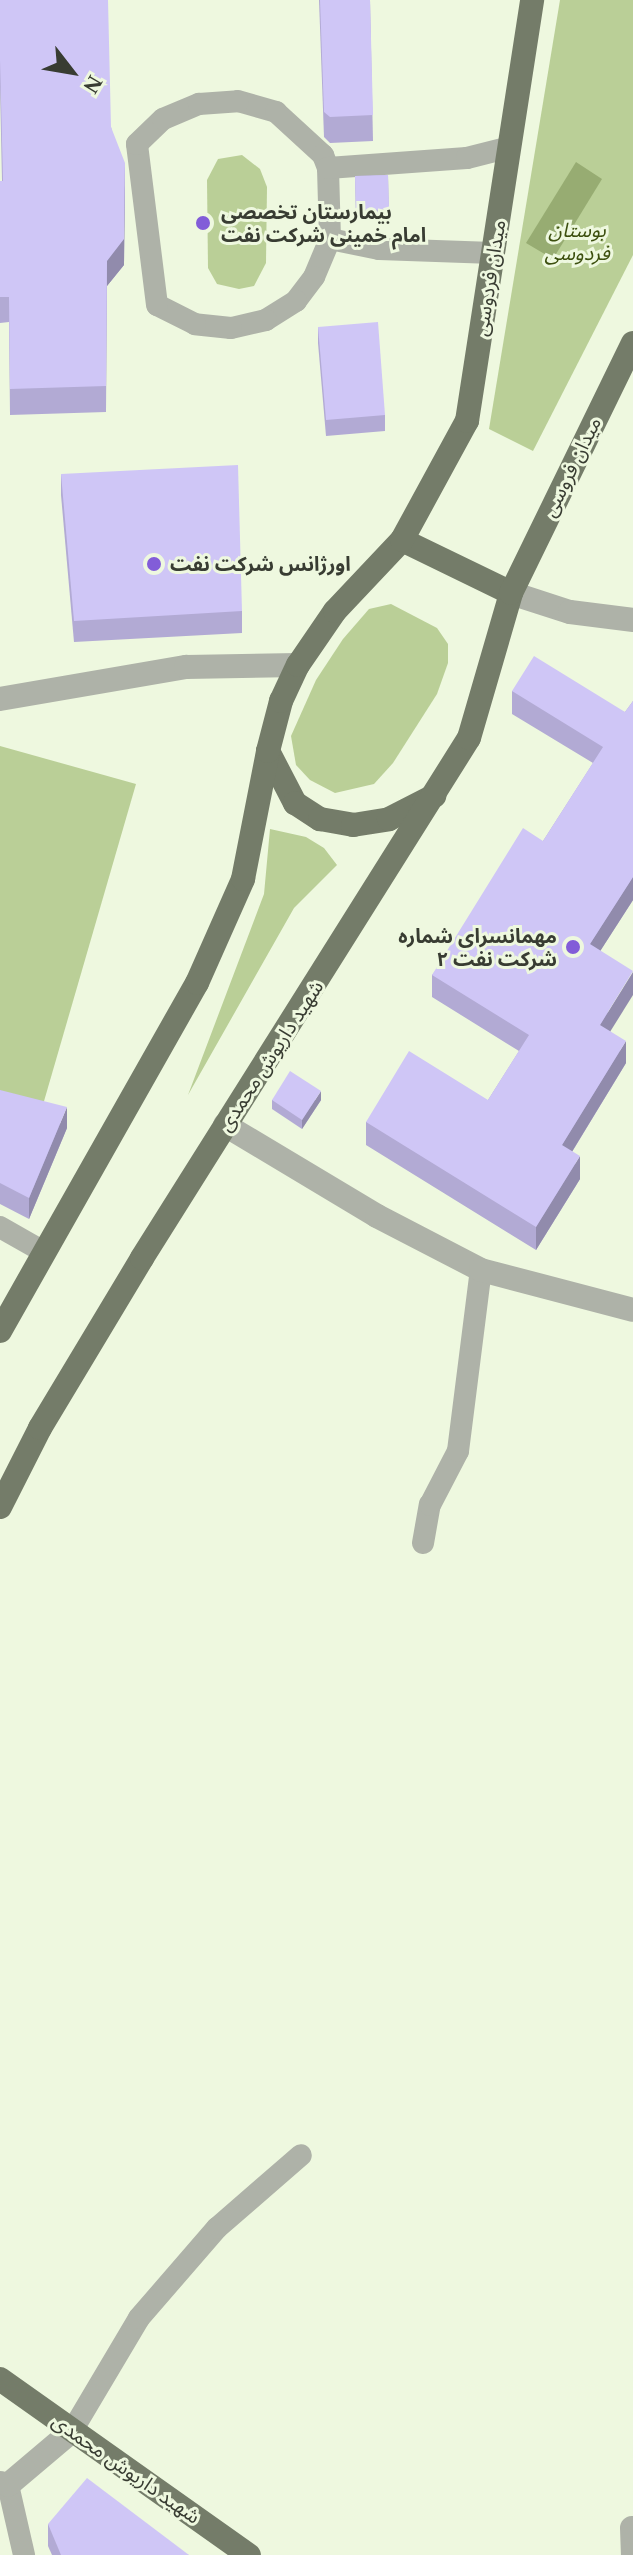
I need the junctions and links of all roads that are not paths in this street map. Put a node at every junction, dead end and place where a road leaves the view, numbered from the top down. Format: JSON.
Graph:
{"nodes":[{"id":1,"x":532,"y":0,"type":"edge"},
{"id":2,"x":510,"y":147,"type":"junction"},
{"id":3,"x":328,"y":168,"type":"junction"},
{"id":4,"x":330,"y":239,"type":"junction"},
{"id":5,"x":493,"y":253,"type":"junction"},
{"id":6,"x":633,"y":343,"type":"edge"},
{"id":7,"x":402,"y":540,"type":"junction"},
{"id":8,"x":511,"y":593,"type":"junction"},
{"id":9,"x":633,"y":620,"type":"edge"},
{"id":10,"x":298,"y":665,"type":"junction"},
{"id":11,"x":0,"y":699,"type":"edge"},
{"id":12,"x":268,"y":751,"type":"junction"},
{"id":13,"x":434,"y":796,"type":"junction"},
{"id":14,"x":225,"y":1125,"type":"junction"},
{"id":15,"x":0,"y":1227,"type":"edge"},
{"id":16,"x":42,"y":1251,"type":"junction"},
{"id":17,"x":481,"y":1270,"type":"junction"},
{"id":18,"x":633,"y":1310,"type":"edge"},
{"id":19,"x":0,"y":1331,"type":"edge"},
{"id":20,"x":0,"y":1507,"type":"edge"},
{"id":21,"x":423,"y":1543,"type":"dead end"},
{"id":22,"x":301,"y":2155,"type":"dead end"},
{"id":23,"x":1,"y":2379,"type":"edge"},
{"id":24,"x":72,"y":2431,"type":"junction"},
{"id":25,"x":4,"y":2484,"type":"edge"},
{"id":26,"x":632,"y":2528,"type":"edge"},
{"id":27,"x":24,"y":2555,"type":"edge"},
{"id":28,"x":249,"y":2555,"type":"edge"},
{"id":29,"x":633,"y":2555,"type":"edge"}],
"edges":[{"from":1,"to":2,"type":"main road","name":"میدان فردوسی"},
{"from":2,"to":3,"type":"lane"},
{"from":2,"to":5,"type":"main road","name":"میدان فردوسی"},
{"from":3,"to":4,"type":"lane"},
{"from":3,"to":4,"type":"lane"},
{"from":4,"to":5,"type":"lane"},
{"from":5,"to":7,"type":"main road","name":"میدان فردوسی"},
{"from":6,"to":8,"type":"main road","name":"میدان فروسی"},
{"from":7,"to":8,"type":"main road"},
{"from":7,"to":10,"type":"main road"},
{"from":8,"to":9,"type":"street"},
{"from":8,"to":13,"type":"main road","name":"شهید داریوش محمدی"},
{"from":10,"to":11,"type":"street"},
{"from":10,"to":12,"type":"main road"},
{"from":12,"to":13,"type":"main road"},
{"from":12,"to":16,"type":"main road"},
{"from":13,"to":14,"type":"main road","name":"شهید داریوش محمدی"},
{"from":14,"to":17,"type":"street"},
{"from":14,"to":20,"type":"main road","name":"شهید داریوش محمدی"},
{"from":15,"to":16,"type":"lane"},
{"from":16,"to":19,"type":"main road"},
{"from":17,"to":18,"type":"street"},
{"from":17,"to":21,"type":"lane"},
{"from":22,"to":24,"type":"lane"},
{"from":23,"to":24,"type":"main road","name":"شهید داریوش محمدی"},
{"from":24,"to":25,"type":"street"},
{"from":24,"to":28,"type":"main road","name":"شهید داریوش محمدی"},
{"from":25,"to":27,"type":"lane"},
{"from":26,"to":29,"type":"street"}]}
